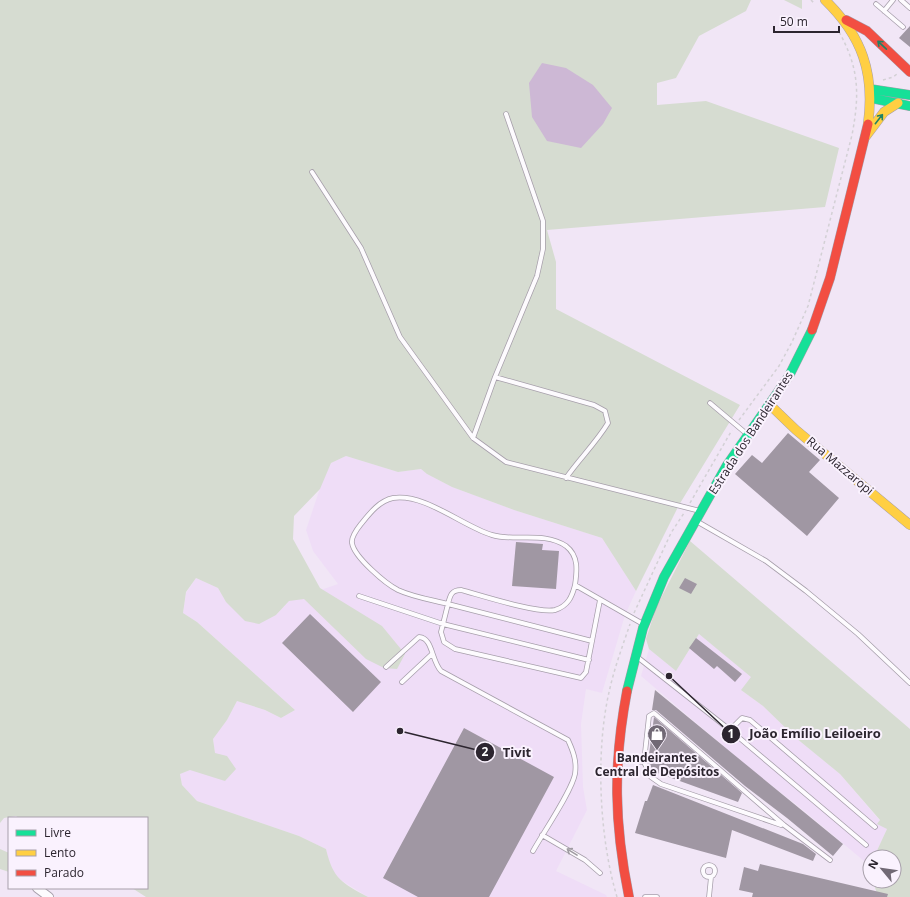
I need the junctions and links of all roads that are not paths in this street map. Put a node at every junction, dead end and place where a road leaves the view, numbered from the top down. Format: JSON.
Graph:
{"nodes":[{"id":1,"x":825,"y":0,"type":"edge"},
{"id":2,"x":893,"y":0,"type":"edge"},
{"id":3,"x":902,"y":0,"type":"edge"},
{"id":4,"x":876,"y":4,"type":"dead end"},
{"id":5,"x":910,"y":8,"type":"edge"},
{"id":6,"x":884,"y":11,"type":"junction"},
{"id":7,"x":844,"y":19,"type":"junction"},
{"id":8,"x":903,"y":27,"type":"dead end"},
{"id":9,"x":907,"y":69,"type":"edge"},
{"id":10,"x":870,"y":89,"type":"junction"},
{"id":11,"x":910,"y":96,"type":"edge"},
{"id":12,"x":898,"y":103,"type":"junction"},
{"id":13,"x":910,"y":106,"type":"edge"},
{"id":14,"x":506,"y":114,"type":"dead end"},
{"id":15,"x":864,"y":138,"type":"junction"},
{"id":16,"x":312,"y":172,"type":"dead end"},
{"id":17,"x":495,"y":377,"type":"junction"},
{"id":18,"x":710,"y":403,"type":"dead end"},
{"id":19,"x":771,"y":406,"type":"junction"},
{"id":20,"x":748,"y":436,"type":"junction"},
{"id":21,"x":473,"y":438,"type":"junction"},
{"id":22,"x":566,"y":478,"type":"junction"},
{"id":23,"x":701,"y":511,"type":"junction"},
{"id":24,"x":695,"y":520,"type":"junction"},
{"id":25,"x":910,"y":525,"type":"edge"},
{"id":26,"x":575,"y":585,"type":"junction"},
{"id":27,"x":359,"y":596,"type":"dead end"},
{"id":28,"x":600,"y":600,"type":"junction"},
{"id":29,"x":448,"y":604,"type":"junction"},
{"id":30,"x":443,"y":624,"type":"junction"},
{"id":31,"x":645,"y":625,"type":"junction"},
{"id":32,"x":592,"y":641,"type":"junction"},
{"id":33,"x":432,"y":654,"type":"junction"},
{"id":34,"x":636,"y":656,"type":"junction"},
{"id":35,"x":589,"y":660,"type":"junction"},
{"id":36,"x":386,"y":667,"type":"dead end"},
{"id":37,"x":402,"y":682,"type":"dead end"},
{"id":38,"x":910,"y":683,"type":"edge"},
{"id":39,"x":730,"y":730,"type":"junction"},
{"id":40,"x":618,"y":760,"type":"junction"},
{"id":41,"x":644,"y":762,"type":"junction"},
{"id":42,"x":784,"y":825,"type":"junction"},
{"id":43,"x":875,"y":827,"type":"dead end"},
{"id":44,"x":542,"y":835,"type":"junction"},
{"id":45,"x":866,"y":845,"type":"dead end"},
{"id":46,"x":533,"y":851,"type":"dead end"},
{"id":47,"x":830,"y":860,"type":"dead end"},
{"id":48,"x":600,"y":873,"type":"dead end"},
{"id":49,"x":711,"y":877,"type":"dead end"},
{"id":50,"x":37,"y":889,"type":"edge"},
{"id":51,"x":49,"y":897,"type":"edge"},
{"id":52,"x":629,"y":897,"type":"edge"},
{"id":53,"x":645,"y":897,"type":"edge"},
{"id":54,"x":658,"y":897,"type":"edge"},
{"id":55,"x":709,"y":897,"type":"edge"}],
"edges":[{"from":1,"to":7,"type":"main road","name":"Estrada dos Bandeirantes"},
{"from":2,"to":6,"type":"lane"},
{"from":3,"to":5,"type":"lane"},
{"from":4,"to":6,"type":"lane"},
{"from":6,"to":8,"type":"lane"},
{"from":9,"to":7,"type":"main road","one_way":true},
{"from":7,"to":10,"type":"main road","name":"Estrada dos Bandeirantes"},
{"from":10,"to":11,"type":"main road"},
{"from":10,"to":12,"type":"main road"},
{"from":10,"to":15,"type":"main road","name":"Estrada dos Bandeirantes"},
{"from":12,"to":13,"type":"main road"},
{"from":15,"to":12,"type":"main road","one_way":true},
{"from":14,"to":17,"type":"lane"},
{"from":15,"to":19,"type":"main road","name":"Estrada dos Bandeirantes"},
{"from":16,"to":21,"type":"lane"},
{"from":17,"to":21,"type":"lane"},
{"from":17,"to":22,"type":"lane"},
{"from":18,"to":20,"type":"lane"},
{"from":19,"to":20,"type":"main road","name":"Estrada dos Bandeirantes"},
{"from":19,"to":25,"type":"main road","name":"Rua Mazzaropi"},
{"from":20,"to":23,"type":"main road","name":"Estrada dos Bandeirantes"},
{"from":21,"to":22,"type":"lane"},
{"from":22,"to":23,"type":"lane"},
{"from":23,"to":24,"type":"main road","name":"Estrada dos Bandeirantes"},
{"from":24,"to":31,"type":"main road","name":"Estrada dos Bandeirantes"},
{"from":24,"to":38,"type":"lane"},
{"from":26,"to":28,"type":"lane"},
{"from":26,"to":29,"type":"lane"},
{"from":26,"to":29,"type":"lane"},
{"from":27,"to":30,"type":"lane"},
{"from":28,"to":31,"type":"lane"},
{"from":28,"to":32,"type":"lane"},
{"from":29,"to":30,"type":"lane"},
{"from":29,"to":32,"type":"lane"},
{"from":30,"to":35,"type":"lane"},
{"from":30,"to":35,"type":"lane"},
{"from":31,"to":34,"type":"main road","name":"Estrada dos Bandeirantes"},
{"from":32,"to":35,"type":"lane"},
{"from":33,"to":36,"type":"lane"},
{"from":33,"to":37,"type":"lane"},
{"from":33,"to":44,"type":"lane"},
{"from":34,"to":39,"type":"lane"},
{"from":34,"to":40,"type":"main road","name":"Estrada dos Bandeirantes"},
{"from":39,"to":43,"type":"lane"},
{"from":39,"to":45,"type":"lane"},
{"from":40,"to":41,"type":"lane"},
{"from":40,"to":52,"type":"main road","name":"Estrada dos Bandeirantes"},
{"from":41,"to":42,"type":"lane"},
{"from":41,"to":42,"type":"lane"},
{"from":42,"to":47,"type":"lane"},
{"from":44,"to":46,"type":"lane"},
{"from":48,"to":44,"type":"lane","one_way":true},
{"from":49,"to":55,"type":"lane"},
{"from":50,"to":51,"type":"street"},
{"from":53,"to":54,"type":"lane"}]}
